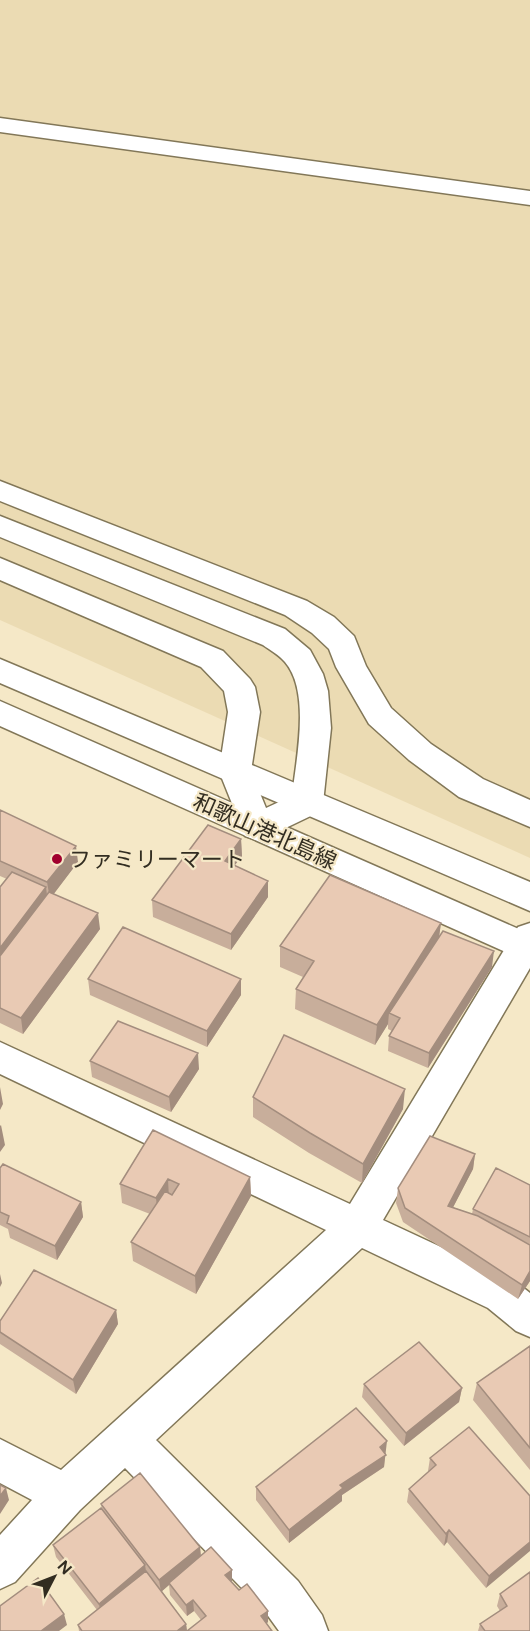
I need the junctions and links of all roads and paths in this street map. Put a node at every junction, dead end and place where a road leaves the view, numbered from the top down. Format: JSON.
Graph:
{"nodes":[{"id":1,"x":0,"y":125,"type":"edge"},
{"id":2,"x":530,"y":198,"type":"edge"},
{"id":3,"x":0,"y":490,"type":"edge"},
{"id":4,"x":0,"y":526,"type":"edge"},
{"id":5,"x":0,"y":568,"type":"edge"},
{"id":6,"x":0,"y":670,"type":"edge"},
{"id":7,"x":0,"y":713,"type":"edge"},
{"id":8,"x":236,"y":771,"type":"junction"},
{"id":9,"x":307,"y":803,"type":"junction"},
{"id":10,"x":530,"y":814,"type":"edge"},
{"id":11,"x":257,"y":827,"type":"junction"},
{"id":12,"x":530,"y":897,"type":"edge"},
{"id":13,"x":528,"y":944,"type":"edge"},
{"id":14,"x":0,"y":1057,"type":"edge"},
{"id":15,"x":360,"y":1225,"type":"junction"},
{"id":16,"x":530,"y":1318,"type":"edge"},
{"id":17,"x":126,"y":1439,"type":"junction"},
{"id":18,"x":0,"y":1460,"type":"edge"},
{"id":19,"x":65,"y":1495,"type":"junction"},
{"id":20,"x":0,"y":1567,"type":"edge"},
{"id":21,"x":306,"y":1631,"type":"edge"}],
"edges":[{"from":1,"to":2,"type":"street"},
{"from":3,"to":10,"type":"street"},
{"from":4,"to":9,"type":"street"},
{"from":5,"to":8,"type":"street"},
{"from":6,"to":8,"type":"street","name":"和歌山港北島線"},
{"from":7,"to":11,"type":"street","name":"和歌山港北島線"},
{"from":8,"to":9,"type":"street","name":"和歌山港北島線"},
{"from":8,"to":11,"type":"street"},
{"from":9,"to":11,"type":"street"},
{"from":9,"to":12,"type":"street","name":"和歌山港北島線"},
{"from":11,"to":13,"type":"street","name":"和歌山港北島線"},
{"from":13,"to":15,"type":"street"},
{"from":14,"to":15,"type":"street"},
{"from":15,"to":16,"type":"street"},
{"from":15,"to":17,"type":"street"},
{"from":17,"to":19,"type":"street"},
{"from":17,"to":21,"type":"street"},
{"from":18,"to":19,"type":"street"},
{"from":19,"to":20,"type":"street"}]}
